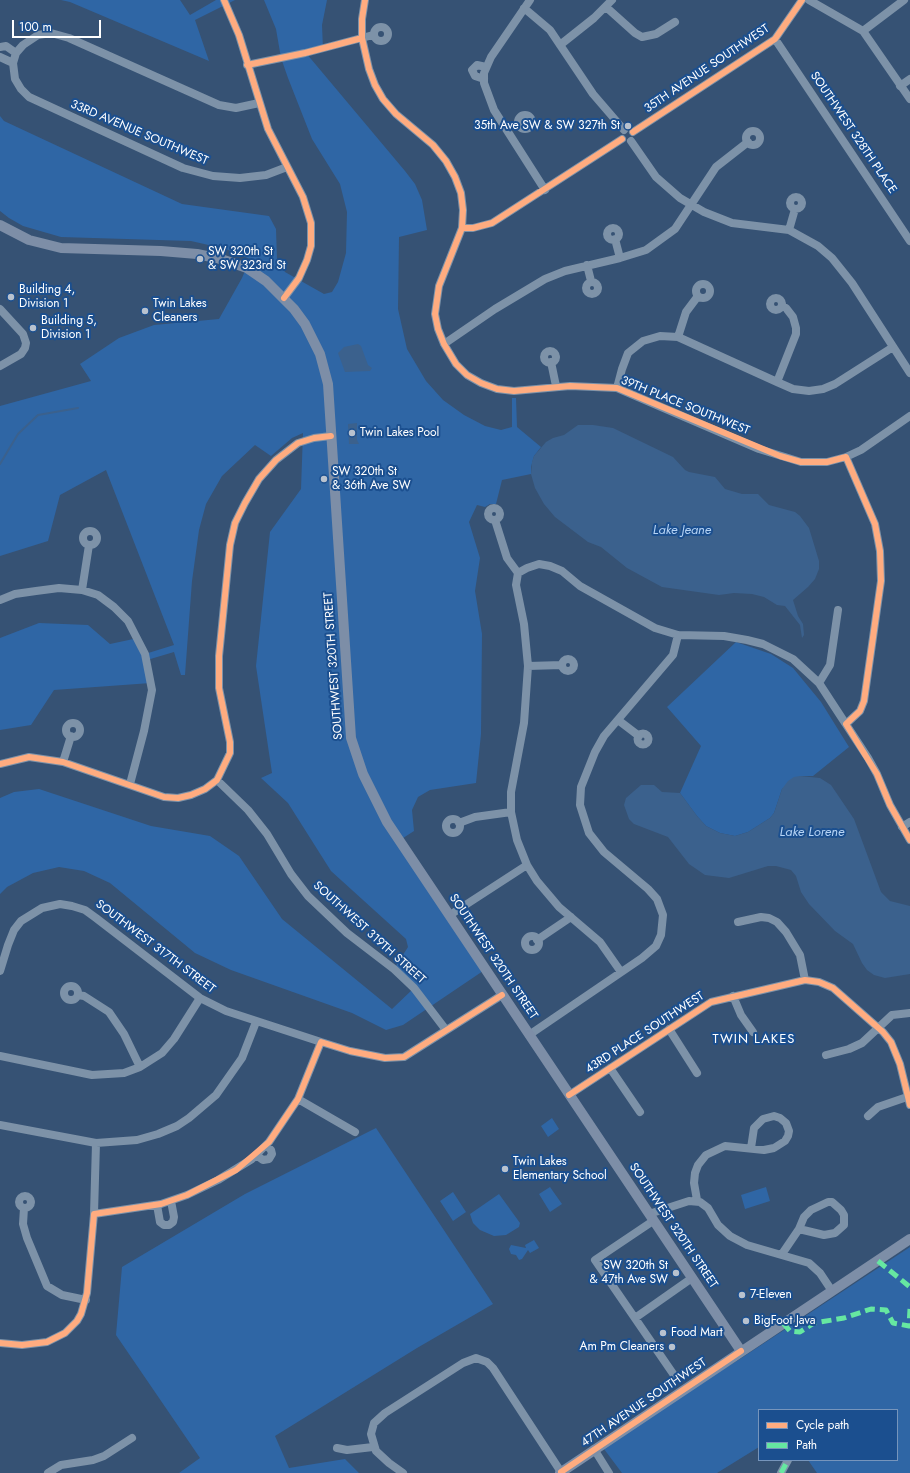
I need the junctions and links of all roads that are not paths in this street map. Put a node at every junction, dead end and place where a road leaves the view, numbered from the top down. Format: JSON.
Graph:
{"nodes":[{"id":1,"x":224,"y":0,"type":"edge"},
{"id":2,"x":365,"y":0,"type":"edge"},
{"id":3,"x":530,"y":0,"type":"edge"},
{"id":4,"x":612,"y":0,"type":"edge"},
{"id":5,"x":802,"y":0,"type":"edge"},
{"id":6,"x":809,"y":0,"type":"edge"},
{"id":7,"x":904,"y":0,"type":"edge"},
{"id":8,"x":606,"y":7,"type":"junction"},
{"id":9,"x":524,"y":8,"type":"junction"},
{"id":10,"x":675,"y":22,"type":"dead end"},
{"id":11,"x":863,"y":31,"type":"junction"},
{"id":12,"x":373,"y":35,"type":"dead end"},
{"id":13,"x":362,"y":38,"type":"junction"},
{"id":14,"x":775,"y":38,"type":"junction"},
{"id":15,"x":560,"y":45,"type":"junction"},
{"id":16,"x":0,"y":47,"type":"edge"},
{"id":17,"x":0,"y":57,"type":"edge"},
{"id":18,"x":15,"y":58,"type":"junction"},
{"id":19,"x":247,"y":64,"type":"junction"},
{"id":20,"x":485,"y":73,"type":"junction"},
{"id":21,"x":910,"y":79,"type":"edge"},
{"id":22,"x":900,"y":86,"type":"junction"},
{"id":23,"x":910,"y":100,"type":"edge"},
{"id":24,"x":259,"y":103,"type":"junction"},
{"id":25,"x":519,"y":126,"type":"dead end"},
{"id":26,"x":624,"y":130,"type":"junction"},
{"id":27,"x":633,"y":132,"type":"junction"},
{"id":28,"x":509,"y":133,"type":"junction"},
{"id":29,"x":622,"y":138,"type":"junction"},
{"id":30,"x":631,"y":141,"type":"junction"},
{"id":31,"x":748,"y":142,"type":"dead end"},
{"id":32,"x":287,"y":167,"type":"junction"},
{"id":33,"x":546,"y":190,"type":"junction"},
{"id":34,"x":691,"y":204,"type":"junction"},
{"id":35,"x":795,"y":209,"type":"dead end"},
{"id":36,"x":0,"y":226,"type":"edge"},
{"id":37,"x":462,"y":228,"type":"junction"},
{"id":38,"x":907,"y":228,"type":"edge"},
{"id":39,"x":789,"y":230,"type":"junction"},
{"id":40,"x":615,"y":239,"type":"dead end"},
{"id":41,"x":910,"y":242,"type":"edge"},
{"id":42,"x":620,"y":258,"type":"junction"},
{"id":43,"x":588,"y":265,"type":"junction"},
{"id":44,"x":591,"y":282,"type":"dead end"},
{"id":45,"x":698,"y":296,"type":"dead end"},
{"id":46,"x":284,"y":298,"type":"junction"},
{"id":47,"x":782,"y":306,"type":"dead end"},
{"id":48,"x":0,"y":309,"type":"edge"},
{"id":49,"x":678,"y":337,"type":"junction"},
{"id":50,"x":444,"y":344,"type":"junction"},
{"id":51,"x":893,"y":347,"type":"junction"},
{"id":52,"x":551,"y":362,"type":"dead end"},
{"id":53,"x":0,"y":366,"type":"edge"},
{"id":54,"x":910,"y":373,"type":"edge"},
{"id":55,"x":776,"y":382,"type":"junction"},
{"id":56,"x":556,"y":386,"type":"junction"},
{"id":57,"x":617,"y":388,"type":"junction"},
{"id":58,"x":910,"y":416,"type":"edge"},
{"id":59,"x":331,"y":436,"type":"junction"},
{"id":60,"x":846,"y":458,"type":"junction"},
{"id":61,"x":495,"y":520,"type":"dead end"},
{"id":62,"x":89,"y":545,"type":"dead end"},
{"id":63,"x":518,"y":573,"type":"junction"},
{"id":64,"x":82,"y":590,"type":"junction"},
{"id":65,"x":0,"y":600,"type":"edge"},
{"id":66,"x":838,"y":610,"type":"dead end"},
{"id":67,"x":678,"y":635,"type":"junction"},
{"id":68,"x":562,"y":665,"type":"dead end"},
{"id":69,"x":528,"y":666,"type":"junction"},
{"id":70,"x":819,"y":683,"type":"junction"},
{"id":71,"x":618,"y":720,"type":"junction"},
{"id":72,"x":846,"y":724,"type":"junction"},
{"id":73,"x":71,"y":736,"type":"dead end"},
{"id":74,"x":639,"y":736,"type":"dead end"},
{"id":75,"x":63,"y":762,"type":"junction"},
{"id":76,"x":0,"y":764,"type":"edge"},
{"id":77,"x":217,"y":780,"type":"junction"},
{"id":78,"x":130,"y":784,"type":"junction"},
{"id":79,"x":511,"y":812,"type":"junction"},
{"id":80,"x":910,"y":822,"type":"edge"},
{"id":81,"x":459,"y":823,"type":"dead end"},
{"id":82,"x":902,"y":827,"type":"junction"},
{"id":83,"x":910,"y":840,"type":"edge"},
{"id":84,"x":527,"y":865,"type":"junction"},
{"id":85,"x":450,"y":916,"type":"junction"},
{"id":86,"x":571,"y":918,"type":"junction"},
{"id":87,"x":738,"y":922,"type":"dead end"},
{"id":88,"x":538,"y":940,"type":"dead end"},
{"id":89,"x":1,"y":968,"type":"edge"},
{"id":90,"x":621,"y":972,"type":"junction"},
{"id":91,"x":805,"y":980,"type":"junction"},
{"id":92,"x":502,"y":994,"type":"junction"},
{"id":93,"x":78,"y":995,"type":"dead end"},
{"id":94,"x":733,"y":996,"type":"junction"},
{"id":95,"x":200,"y":998,"type":"junction"},
{"id":96,"x":910,"y":1013,"type":"edge"},
{"id":97,"x":256,"y":1022,"type":"junction"},
{"id":98,"x":879,"y":1028,"type":"junction"},
{"id":99,"x":669,"y":1029,"type":"junction"},
{"id":100,"x":446,"y":1030,"type":"junction"},
{"id":101,"x":753,"y":1032,"type":"dead end"},
{"id":102,"x":529,"y":1035,"type":"junction"},
{"id":103,"x":321,"y":1042,"type":"junction"},
{"id":104,"x":826,"y":1055,"type":"dead end"},
{"id":105,"x":0,"y":1056,"type":"edge"},
{"id":106,"x":140,"y":1067,"type":"junction"},
{"id":107,"x":610,"y":1068,"type":"junction"},
{"id":108,"x":697,"y":1073,"type":"dead end"},
{"id":109,"x":569,"y":1095,"type":"junction"},
{"id":110,"x":298,"y":1099,"type":"junction"},
{"id":111,"x":908,"y":1101,"type":"edge"},
{"id":112,"x":640,"y":1112,"type":"dead end"},
{"id":113,"x":868,"y":1116,"type":"dead end"},
{"id":114,"x":0,"y":1125,"type":"edge"},
{"id":115,"x":355,"y":1132,"type":"dead end"},
{"id":116,"x":96,"y":1143,"type":"junction"},
{"id":117,"x":266,"y":1146,"type":"junction"},
{"id":118,"x":750,"y":1148,"type":"junction"},
{"id":119,"x":256,"y":1155,"type":"junction"},
{"id":120,"x":697,"y":1200,"type":"junction"},
{"id":121,"x":171,"y":1201,"type":"junction"},
{"id":122,"x":157,"y":1205,"type":"junction"},
{"id":123,"x":24,"y":1208,"type":"dead end"},
{"id":124,"x":94,"y":1214,"type":"junction"},
{"id":125,"x":651,"y":1218,"type":"junction"},
{"id":126,"x":799,"y":1229,"type":"junction"},
{"id":127,"x":910,"y":1239,"type":"edge"},
{"id":128,"x":782,"y":1254,"type":"junction"},
{"id":129,"x":692,"y":1278,"type":"junction"},
{"id":130,"x":832,"y":1291,"type":"junction"},
{"id":131,"x":86,"y":1300,"type":"junction"},
{"id":132,"x":635,"y":1318,"type":"junction"},
{"id":133,"x":0,"y":1343,"type":"edge"},
{"id":134,"x":741,"y":1351,"type":"junction"},
{"id":135,"x":676,"y":1378,"type":"dead end"},
{"id":136,"x":132,"y":1438,"type":"dead end"},
{"id":137,"x":373,"y":1447,"type":"junction"},
{"id":138,"x":337,"y":1448,"type":"dead end"},
{"id":139,"x":594,"y":1449,"type":"junction"},
{"id":140,"x":787,"y":1461,"type":"edge"},
{"id":141,"x":561,"y":1472,"type":"edge"},
{"id":142,"x":48,"y":1473,"type":"edge"},
{"id":143,"x":403,"y":1473,"type":"edge"},
{"id":144,"x":609,"y":1473,"type":"edge"},
{"id":145,"x":780,"y":1473,"type":"edge"},
{"id":146,"x":785,"y":1473,"type":"edge"}],
"edges":[{"from":1,"to":19,"type":"street"},
{"from":2,"to":13,"type":"street","name":"39TH PLACE SOUTHWEST"},
{"from":3,"to":9,"type":"street"},
{"from":4,"to":8,"type":"street"},
{"from":5,"to":14,"type":"street","name":"35TH AVENUE SOUTHWEST"},
{"from":6,"to":11,"type":"street"},
{"from":7,"to":11,"type":"street"},
{"from":8,"to":10,"type":"street"},
{"from":8,"to":15,"type":"street"},
{"from":9,"to":15,"type":"street"},
{"from":9,"to":20,"type":"street"},
{"from":11,"to":22,"type":"street"},
{"from":12,"to":13,"type":"street"},
{"from":13,"to":19,"type":"street"},
{"from":13,"to":37,"type":"street","name":"39TH PLACE SOUTHWEST"},
{"from":14,"to":27,"type":"street","name":"35TH AVENUE SOUTHWEST"},
{"from":14,"to":38,"type":"street","name":"SOUTHWEST 328TH PLACE"},
{"from":15,"to":26,"type":"street"},
{"from":16,"to":18,"type":"street"},
{"from":17,"to":18,"type":"street"},
{"from":18,"to":24,"type":"street"},
{"from":18,"to":32,"type":"street","name":"33RD AVENUE SOUTHWEST"},
{"from":19,"to":24,"type":"street"},
{"from":20,"to":20,"type":"street"},
{"from":20,"to":28,"type":"street"},
{"from":21,"to":22,"type":"street"},
{"from":22,"to":23,"type":"street"},
{"from":24,"to":32,"type":"street"},
{"from":25,"to":28,"type":"street"},
{"from":26,"to":27,"type":"street"},
{"from":26,"to":29,"type":"street"},
{"from":27,"to":30,"type":"street"},
{"from":28,"to":33,"type":"street"},
{"from":29,"to":30,"type":"street"},
{"from":29,"to":33,"type":"street"},
{"from":30,"to":34,"type":"street"},
{"from":31,"to":34,"type":"street"},
{"from":32,"to":46,"type":"street"},
{"from":33,"to":37,"type":"street"},
{"from":34,"to":39,"type":"street"},
{"from":34,"to":42,"type":"street"},
{"from":35,"to":39,"type":"street"},
{"from":36,"to":46,"type":"main road","name":"SOUTHWEST 320TH STREET"},
{"from":37,"to":50,"type":"street","name":"39TH PLACE SOUTHWEST"},
{"from":38,"to":41,"type":"street","name":"SOUTHWEST 328TH PLACE"},
{"from":39,"to":51,"type":"street"},
{"from":40,"to":42,"type":"street"},
{"from":42,"to":43,"type":"street"},
{"from":43,"to":44,"type":"street"},
{"from":43,"to":50,"type":"street"},
{"from":45,"to":49,"type":"street"},
{"from":46,"to":59,"type":"main road","name":"SOUTHWEST 320TH STREET"},
{"from":47,"to":55,"type":"street"},
{"from":48,"to":53,"type":"street"},
{"from":49,"to":55,"type":"street"},
{"from":49,"to":57,"type":"street"},
{"from":50,"to":56,"type":"street","name":"39TH PLACE SOUTHWEST"},
{"from":51,"to":54,"type":"street"},
{"from":51,"to":55,"type":"street"},
{"from":52,"to":56,"type":"street"},
{"from":56,"to":57,"type":"street","name":"39TH PLACE SOUTHWEST"},
{"from":57,"to":60,"type":"street","name":"39TH PLACE SOUTHWEST"},
{"from":58,"to":60,"type":"street","name":"39TH PLACE SOUTHWEST"},
{"from":59,"to":77,"type":"street"},
{"from":59,"to":85,"type":"main road","name":"SOUTHWEST 320TH STREET"},
{"from":60,"to":72,"type":"street"},
{"from":61,"to":63,"type":"street"},
{"from":62,"to":64,"type":"street"},
{"from":63,"to":67,"type":"street"},
{"from":63,"to":69,"type":"street"},
{"from":64,"to":65,"type":"street"},
{"from":64,"to":78,"type":"street"},
{"from":66,"to":70,"type":"street"},
{"from":67,"to":70,"type":"street"},
{"from":67,"to":71,"type":"street"},
{"from":68,"to":69,"type":"street"},
{"from":69,"to":79,"type":"street"},
{"from":70,"to":72,"type":"street"},
{"from":71,"to":74,"type":"street"},
{"from":71,"to":90,"type":"street"},
{"from":72,"to":82,"type":"street"},
{"from":73,"to":75,"type":"street"},
{"from":75,"to":76,"type":"street"},
{"from":75,"to":78,"type":"street"},
{"from":77,"to":78,"type":"street"},
{"from":77,"to":100,"type":"street","name":"SOUTHWEST 319TH STREET"},
{"from":79,"to":81,"type":"street"},
{"from":79,"to":84,"type":"street"},
{"from":80,"to":82,"type":"street"},
{"from":82,"to":83,"type":"street"},
{"from":84,"to":85,"type":"street"},
{"from":84,"to":86,"type":"street"},
{"from":85,"to":92,"type":"main road","name":"SOUTHWEST 320TH STREET"},
{"from":86,"to":88,"type":"street"},
{"from":86,"to":90,"type":"street"},
{"from":87,"to":91,"type":"street"},
{"from":89,"to":95,"type":"street","name":"SOUTHWEST 317TH STREET"},
{"from":90,"to":102,"type":"street"},
{"from":91,"to":94,"type":"street","name":"43RD PLACE SOUTHWEST"},
{"from":91,"to":98,"type":"street"},
{"from":92,"to":100,"type":"street","name":"SOUTHWEST 317TH STREET"},
{"from":92,"to":102,"type":"main road","name":"SOUTHWEST 320TH STREET"},
{"from":93,"to":106,"type":"street"},
{"from":94,"to":99,"type":"street","name":"43RD PLACE SOUTHWEST"},
{"from":94,"to":101,"type":"street"},
{"from":95,"to":97,"type":"street","name":"SOUTHWEST 317TH STREET"},
{"from":95,"to":106,"type":"street"},
{"from":96,"to":98,"type":"street"},
{"from":97,"to":103,"type":"street","name":"SOUTHWEST 317TH STREET"},
{"from":97,"to":116,"type":"street"},
{"from":98,"to":104,"type":"street"},
{"from":98,"to":111,"type":"street"},
{"from":99,"to":107,"type":"street","name":"43RD PLACE SOUTHWEST"},
{"from":99,"to":108,"type":"street"},
{"from":100,"to":103,"type":"street","name":"SOUTHWEST 317TH STREET"},
{"from":102,"to":109,"type":"main road","name":"SOUTHWEST 320TH STREET"},
{"from":103,"to":110,"type":"street"},
{"from":105,"to":106,"type":"street"},
{"from":107,"to":109,"type":"street","name":"43RD PLACE SOUTHWEST"},
{"from":107,"to":112,"type":"street"},
{"from":109,"to":125,"type":"main road","name":"SOUTHWEST 320TH STREET"},
{"from":110,"to":115,"type":"street"},
{"from":110,"to":117,"type":"street"},
{"from":111,"to":113,"type":"street"},
{"from":114,"to":116,"type":"street"},
{"from":116,"to":124,"type":"street"},
{"from":117,"to":119,"type":"street"},
{"from":117,"to":119,"type":"street"},
{"from":118,"to":118,"type":"street"},
{"from":118,"to":120,"type":"street"},
{"from":119,"to":121,"type":"street"},
{"from":120,"to":125,"type":"street"},
{"from":120,"to":128,"type":"street"},
{"from":121,"to":122,"type":"street"},
{"from":121,"to":122,"type":"street"},
{"from":122,"to":124,"type":"street"},
{"from":123,"to":131,"type":"street"},
{"from":124,"to":131,"type":"street"},
{"from":125,"to":129,"type":"main road","name":"SOUTHWEST 320TH STREET"},
{"from":125,"to":132,"type":"street"},
{"from":126,"to":126,"type":"street"},
{"from":126,"to":128,"type":"street"},
{"from":127,"to":130,"type":"main road","name":"47TH AVENUE SOUTHWEST"},
{"from":128,"to":130,"type":"street"},
{"from":129,"to":132,"type":"street"},
{"from":129,"to":134,"type":"main road","name":"SOUTHWEST 320TH STREET"},
{"from":130,"to":134,"type":"main road","name":"47TH AVENUE SOUTHWEST"},
{"from":131,"to":133,"type":"street"},
{"from":132,"to":135,"type":"street"},
{"from":134,"to":139,"type":"main road","name":"47TH AVENUE SOUTHWEST"},
{"from":136,"to":142,"type":"street"},
{"from":137,"to":138,"type":"street"},
{"from":137,"to":141,"type":"street"},
{"from":137,"to":143,"type":"street"},
{"from":139,"to":141,"type":"main road","name":"47TH AVENUE SOUTHWEST"},
{"from":139,"to":144,"type":"street"},
{"from":140,"to":145,"type":"street"},
{"from":145,"to":146,"type":"street"}]}
